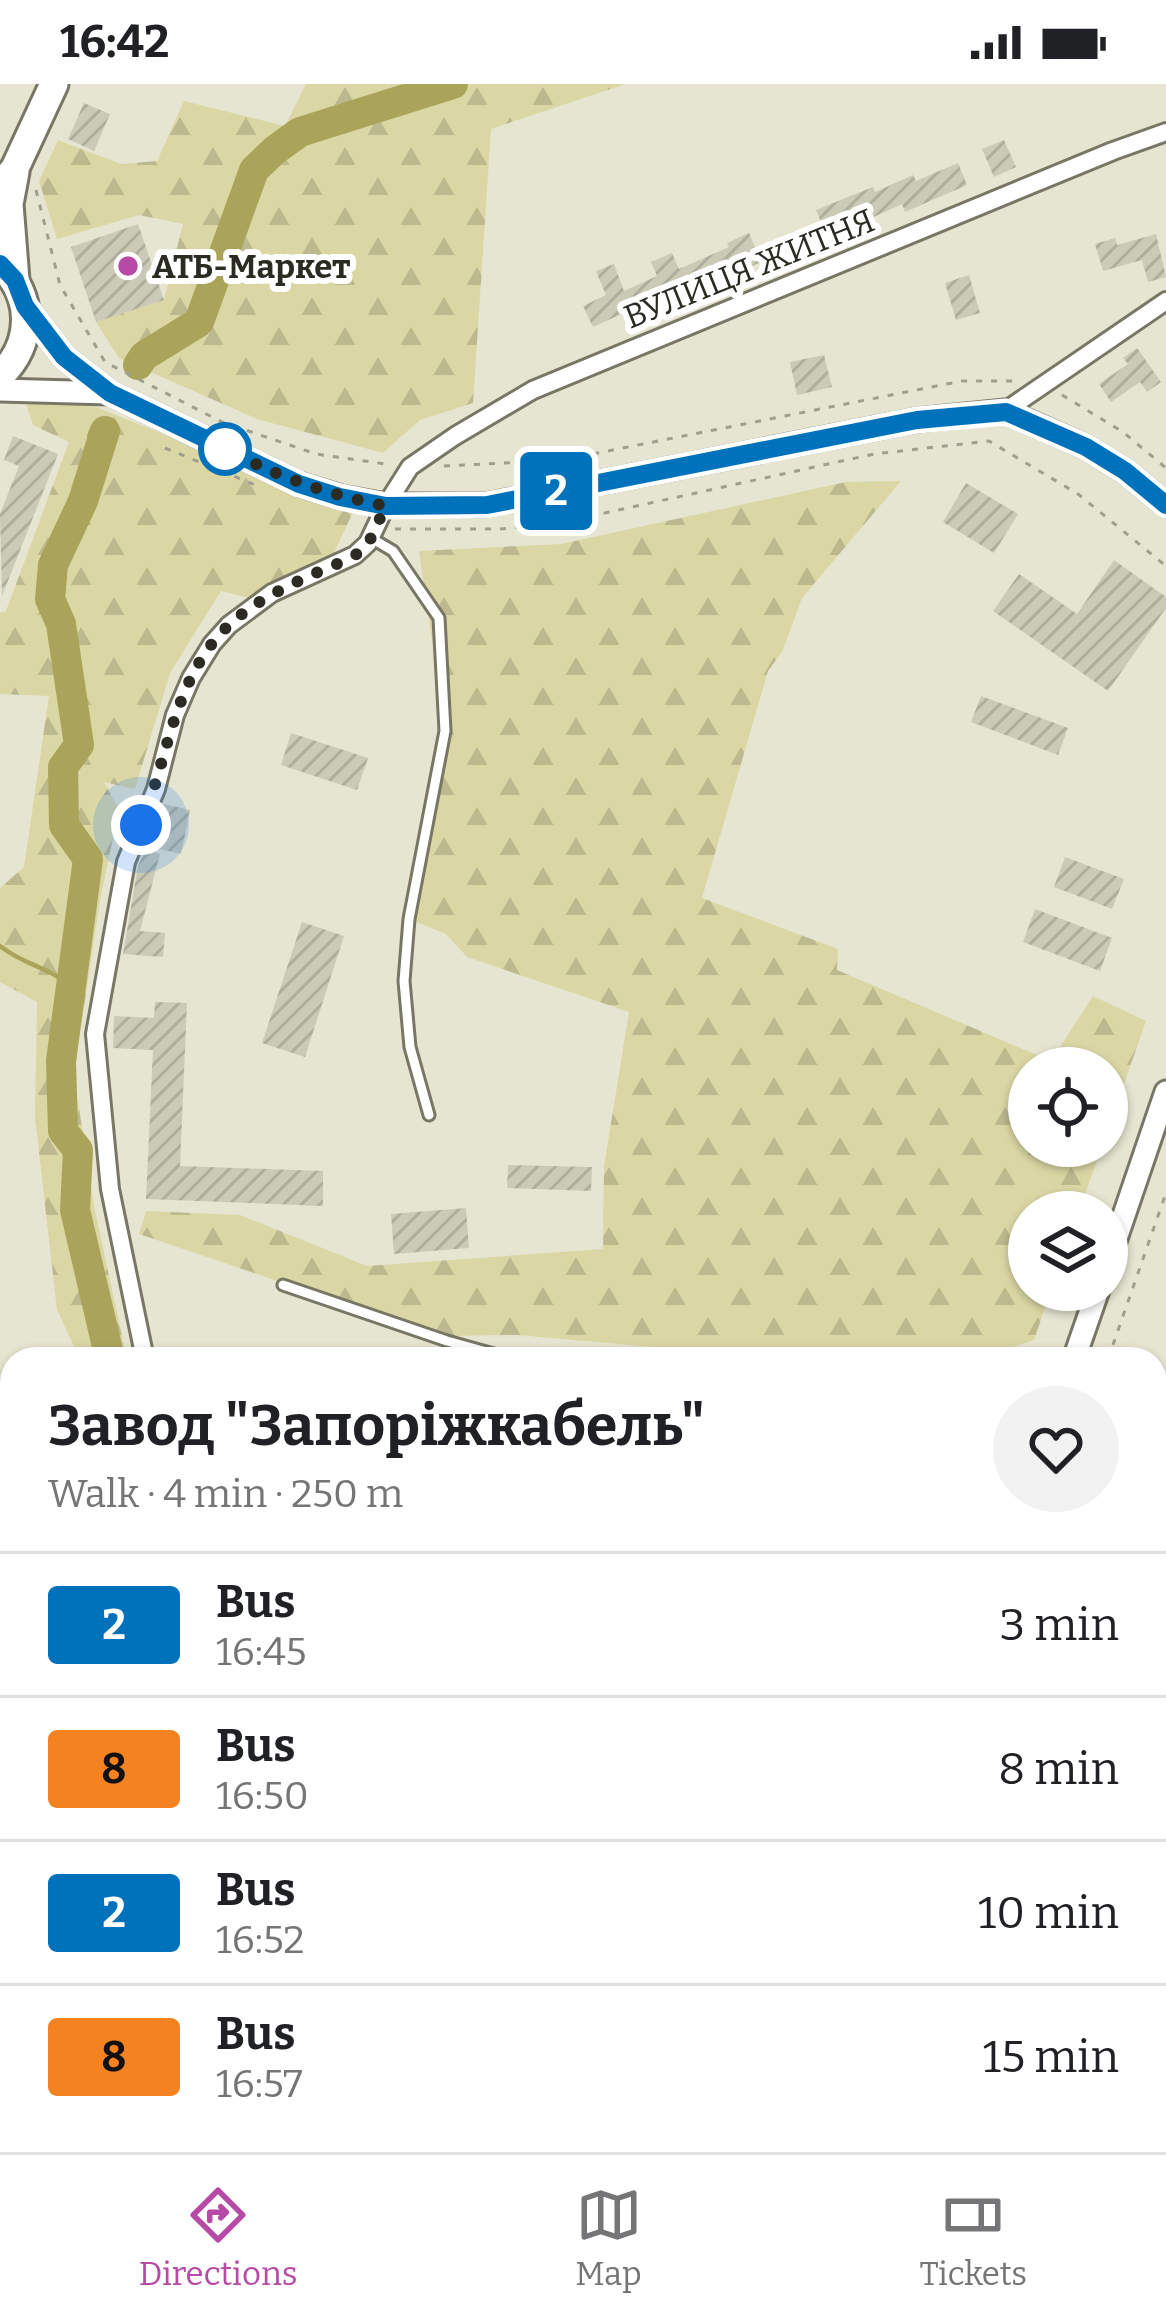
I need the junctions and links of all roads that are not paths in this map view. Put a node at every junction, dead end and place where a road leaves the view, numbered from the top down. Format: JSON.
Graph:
{"nodes":[{"id":1,"x":54,"y":84,"type":"edge"},
{"id":2,"x":1166,"y":132,"type":"edge"},
{"id":3,"x":8,"y":177,"type":"edge"},
{"id":4,"x":13,"y":284,"type":"edge"},
{"id":5,"x":1166,"y":301,"type":"edge"},
{"id":6,"x":0,"y":376,"type":"edge"},
{"id":7,"x":0,"y":390,"type":"edge"},
{"id":8,"x":110,"y":393,"type":"junction"},
{"id":9,"x":1006,"y":412,"type":"junction"},
{"id":10,"x":1166,"y":505,"type":"edge"},
{"id":11,"x":386,"y":506,"type":"junction"},
{"id":12,"x":372,"y":533,"type":"junction"},
{"id":13,"x":1166,"y":1092,"type":"edge"},
{"id":14,"x":429,"y":1115,"type":"dead end"},
{"id":15,"x":1128,"y":1203,"type":"edge"},
{"id":16,"x":283,"y":1285,"type":"dead end"},
{"id":17,"x":1091,"y":1311,"type":"edge"},
{"id":18,"x":143,"y":1347,"type":"edge"},
{"id":19,"x":464,"y":1347,"type":"edge"},
{"id":20,"x":1078,"y":1347,"type":"edge"}],
"edges":[{"from":1,"to":3,"type":"main road"},
{"from":2,"to":11,"type":"street","name":"ВУЛИЦЯ ЖИТНЯ"},
{"from":3,"to":4,"type":"main road"},
{"from":4,"to":6,"type":"main road"},
{"from":4,"to":8,"type":"street"},
{"from":5,"to":9,"type":"street"},
{"from":7,"to":8,"type":"street"},
{"from":8,"to":11,"type":"street"},
{"from":9,"to":10,"type":"street"},
{"from":9,"to":11,"type":"street"},
{"from":11,"to":12,"type":"street","name":"ВУЛИЦЯ ЖИТНЯ"},
{"from":12,"to":14,"type":"lane"},
{"from":12,"to":18,"type":"street"},
{"from":13,"to":15,"type":"street"},
{"from":16,"to":19,"type":"lane"},
{"from":17,"to":20,"type":"street"}]}
